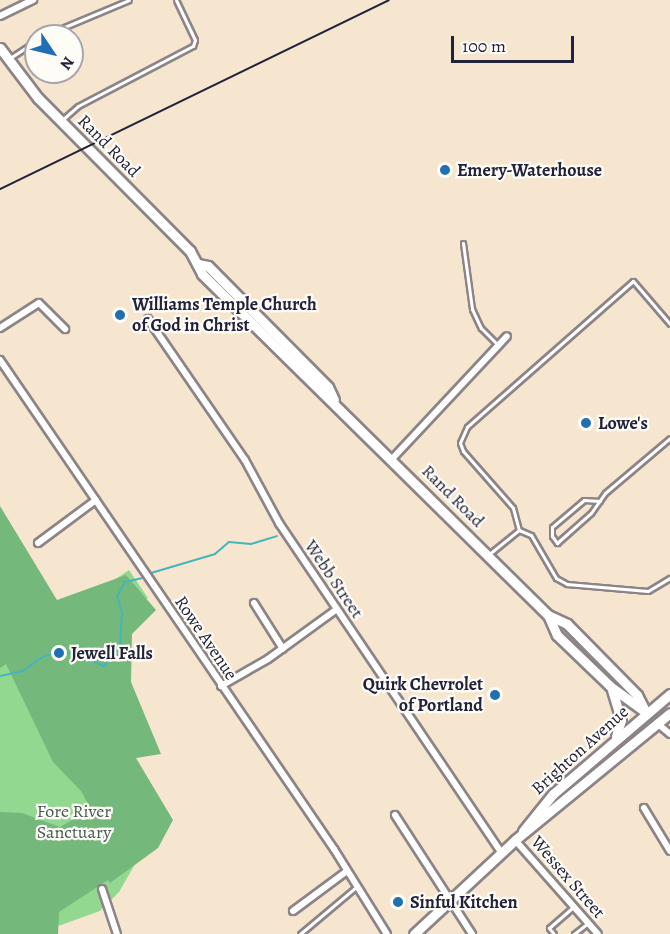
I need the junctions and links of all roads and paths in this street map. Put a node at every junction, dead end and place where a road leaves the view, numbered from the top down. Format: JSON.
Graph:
{"nodes":[{"id":1,"x":33,"y":0,"type":"edge"},
{"id":2,"x":129,"y":0,"type":"edge"},
{"id":3,"x":176,"y":0,"type":"edge"},
{"id":4,"x":0,"y":16,"type":"edge"},
{"id":5,"x":72,"y":24,"type":"edge"},
{"id":6,"x":0,"y":48,"type":"edge"},
{"id":7,"x":24,"y":49,"type":"edge"},
{"id":8,"x":8,"y":60,"type":"junction"},
{"id":9,"x":61,"y":121,"type":"junction"},
{"id":10,"x":463,"y":243,"type":"dead end"},
{"id":11,"x":148,"y":319,"type":"dead end"},
{"id":12,"x":670,"y":324,"type":"edge"},
{"id":13,"x":0,"y":328,"type":"edge"},
{"id":14,"x":65,"y":329,"type":"dead end"},
{"id":15,"x":507,"y":336,"type":"dead end"},
{"id":16,"x":499,"y":345,"type":"junction"},
{"id":17,"x":0,"y":360,"type":"edge"},
{"id":18,"x":670,"y":438,"type":"edge"},
{"id":19,"x":392,"y":459,"type":"junction"},
{"id":20,"x":96,"y":500,"type":"junction"},
{"id":21,"x":600,"y":501,"type":"junction"},
{"id":22,"x":519,"y":530,"type":"junction"},
{"id":23,"x":38,"y":543,"type":"dead end"},
{"id":24,"x":488,"y":555,"type":"junction"},
{"id":25,"x":670,"y":578,"type":"edge"},
{"id":26,"x":254,"y":603,"type":"dead end"},
{"id":27,"x":337,"y":609,"type":"junction"},
{"id":28,"x":548,"y":615,"type":"junction"},
{"id":29,"x":283,"y":649,"type":"junction"},
{"id":30,"x":221,"y":686,"type":"junction"},
{"id":31,"x":611,"y":687,"type":"junction"},
{"id":32,"x":670,"y":694,"type":"edge"},
{"id":33,"x":646,"y":713,"type":"junction"},
{"id":34,"x":670,"y":713,"type":"edge"},
{"id":35,"x":657,"y":723,"type":"junction"},
{"id":36,"x":670,"y":734,"type":"edge"},
{"id":37,"x":615,"y":739,"type":"junction"},
{"id":38,"x":644,"y":808,"type":"dead end"},
{"id":39,"x":395,"y":815,"type":"dead end"},
{"id":40,"x":517,"y":838,"type":"junction"},
{"id":41,"x":670,"y":851,"type":"edge"},
{"id":42,"x":501,"y":852,"type":"junction"},
{"id":43,"x":347,"y":872,"type":"junction"},
{"id":44,"x":356,"y":886,"type":"junction"},
{"id":45,"x":102,"y":889,"type":"dead end"},
{"id":46,"x":450,"y":902,"type":"junction"},
{"id":47,"x":573,"y":907,"type":"junction"},
{"id":48,"x":293,"y":911,"type":"dead end"},
{"id":49,"x":588,"y":923,"type":"junction"},
{"id":50,"x":304,"y":930,"type":"junction"},
{"id":51,"x":117,"y":934,"type":"edge"},
{"id":52,"x":300,"y":934,"type":"edge"},
{"id":53,"x":308,"y":934,"type":"edge"},
{"id":54,"x":387,"y":934,"type":"edge"},
{"id":55,"x":414,"y":934,"type":"edge"},
{"id":56,"x":472,"y":934,"type":"edge"},
{"id":57,"x":554,"y":934,"type":"edge"},
{"id":58,"x":574,"y":934,"type":"edge"},
{"id":59,"x":598,"y":934,"type":"edge"}],
"edges":[{"from":1,"to":4,"type":"street"},
{"from":2,"to":5,"type":"lane"},
{"from":3,"to":9,"type":"lane"},
{"from":6,"to":8,"type":"main road","name":"Rand Road"},
{"from":7,"to":8,"type":"lane"},
{"from":8,"to":9,"type":"main road","name":"Rand Road"},
{"from":9,"to":19,"type":"main road","name":"Rand Road"},
{"from":10,"to":16,"type":"lane"},
{"from":11,"to":27,"type":"street","name":"Webb Street"},
{"from":12,"to":22,"type":"lane"},
{"from":13,"to":14,"type":"street"},
{"from":15,"to":16,"type":"street"},
{"from":16,"to":19,"type":"street"},
{"from":17,"to":20,"type":"street","name":"Rowe Avenue"},
{"from":18,"to":21,"type":"lane"},
{"from":19,"to":24,"type":"main road","name":"Rand Road"},
{"from":20,"to":23,"type":"street"},
{"from":20,"to":30,"type":"street","name":"Rowe Avenue"},
{"from":21,"to":21,"type":"lane"},
{"from":22,"to":24,"type":"lane"},
{"from":22,"to":25,"type":"lane"},
{"from":24,"to":28,"type":"main road","name":"Rand Road"},
{"from":26,"to":29,"type":"street"},
{"from":27,"to":29,"type":"street"},
{"from":27,"to":42,"type":"street","name":"Webb Street"},
{"from":28,"to":31,"type":"main road","name":"Rand Road"},
{"from":28,"to":33,"type":"main road","name":"Rand Road"},
{"from":29,"to":30,"type":"street"},
{"from":30,"to":43,"type":"street","name":"Rowe Avenue"},
{"from":31,"to":33,"type":"main road","name":"Rand Road"},
{"from":31,"to":37,"type":"main road"},
{"from":32,"to":33,"type":"main road","name":"Brighton Avenue"},
{"from":33,"to":35,"type":"main road","name":"Rand Road"},
{"from":33,"to":37,"type":"main road","name":"Brighton Avenue"},
{"from":34,"to":35,"type":"main road","name":"Brighton Avenue"},
{"from":35,"to":36,"type":"street"},
{"from":35,"to":40,"type":"main road","name":"Brighton Avenue"},
{"from":37,"to":40,"type":"main road","name":"Brighton Avenue"},
{"from":38,"to":41,"type":"street"},
{"from":39,"to":46,"type":"street"},
{"from":40,"to":42,"type":"main road","name":"Brighton Avenue"},
{"from":40,"to":47,"type":"street","name":"Wessex Street"},
{"from":42,"to":46,"type":"main road","name":"Brighton Avenue"},
{"from":43,"to":44,"type":"street","name":"Rowe Avenue"},
{"from":43,"to":48,"type":"street"},
{"from":44,"to":50,"type":"lane"},
{"from":44,"to":54,"type":"street","name":"Rowe Avenue"},
{"from":45,"to":51,"type":"street"},
{"from":46,"to":55,"type":"main road","name":"Brighton Avenue"},
{"from":46,"to":56,"type":"street"},
{"from":47,"to":49,"type":"street","name":"Wessex Street"},
{"from":47,"to":57,"type":"lane"},
{"from":49,"to":58,"type":"lane"},
{"from":49,"to":59,"type":"street","name":"Wessex Street"},
{"from":50,"to":52,"type":"lane"},
{"from":50,"to":53,"type":"lane"}]}
